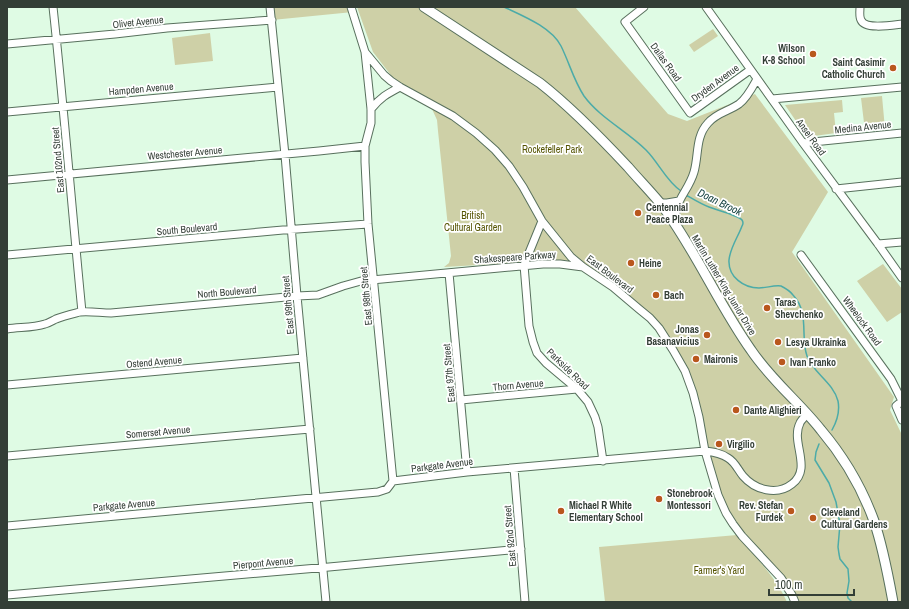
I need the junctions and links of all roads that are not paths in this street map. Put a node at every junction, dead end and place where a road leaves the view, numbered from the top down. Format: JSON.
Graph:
{"nodes":[{"id":1,"x":53,"y":7,"type":"edge"},
{"id":2,"x":270,"y":7,"type":"edge"},
{"id":3,"x":351,"y":7,"type":"edge"},
{"id":4,"x":424,"y":7,"type":"edge"},
{"id":5,"x":644,"y":7,"type":"edge"},
{"id":6,"x":706,"y":7,"type":"edge"},
{"id":7,"x":860,"y":7,"type":"edge"},
{"id":8,"x":272,"y":20,"type":"junction"},
{"id":9,"x":902,"y":24,"type":"edge"},
{"id":10,"x":56,"y":40,"type":"junction"},
{"id":11,"x":7,"y":44,"type":"edge"},
{"id":12,"x":365,"y":52,"type":"junction"},
{"id":13,"x":750,"y":70,"type":"junction"},
{"id":14,"x":757,"y":79,"type":"junction"},
{"id":15,"x":278,"y":87,"type":"junction"},
{"id":16,"x":400,"y":87,"type":"junction"},
{"id":17,"x":902,"y":87,"type":"edge"},
{"id":18,"x":772,"y":99,"type":"junction"},
{"id":19,"x":63,"y":106,"type":"junction"},
{"id":20,"x":372,"y":110,"type":"junction"},
{"id":21,"x":7,"y":112,"type":"edge"},
{"id":22,"x":690,"y":113,"type":"joint"},
{"id":23,"x":902,"y":133,"type":"edge"},
{"id":24,"x":803,"y":143,"type":"junction"},
{"id":25,"x":365,"y":146,"type":"junction"},
{"id":26,"x":285,"y":154,"type":"junction"},
{"id":27,"x":69,"y":174,"type":"junction"},
{"id":28,"x":7,"y":180,"type":"edge"},
{"id":29,"x":902,"y":182,"type":"edge"},
{"id":30,"x":836,"y":188,"type":"junction"},
{"id":31,"x":680,"y":199,"type":"junction"},
{"id":32,"x":659,"y":203,"type":"junction"},
{"id":33,"x":542,"y":221,"type":"junction"},
{"id":34,"x":368,"y":224,"type":"junction"},
{"id":35,"x":676,"y":228,"type":"junction"},
{"id":36,"x":292,"y":230,"type":"junction"},
{"id":37,"x":902,"y":242,"type":"edge"},
{"id":38,"x":878,"y":244,"type":"junction"},
{"id":39,"x":75,"y":249,"type":"junction"},
{"id":40,"x":7,"y":255,"type":"edge"},
{"id":41,"x":801,"y":256,"type":"dead end"},
{"id":42,"x":524,"y":265,"type":"junction"},
{"id":43,"x":583,"y":267,"type":"junction"},
{"id":44,"x":449,"y":272,"type":"junction"},
{"id":45,"x":902,"y":278,"type":"edge"},
{"id":46,"x":374,"y":280,"type":"junction"},
{"id":47,"x":297,"y":296,"type":"junction"},
{"id":48,"x":82,"y":312,"type":"junction"},
{"id":49,"x":7,"y":328,"type":"edge"},
{"id":50,"x":303,"y":358,"type":"junction"},
{"id":51,"x":7,"y":385,"type":"edge"},
{"id":52,"x":577,"y":389,"type":"junction"},
{"id":53,"x":461,"y":400,"type":"junction"},
{"id":54,"x":900,"y":403,"type":"edge"},
{"id":55,"x":807,"y":414,"type":"junction"},
{"id":56,"x":902,"y":420,"type":"edge"},
{"id":57,"x":310,"y":429,"type":"junction"},
{"id":58,"x":704,"y":451,"type":"junction"},
{"id":59,"x":7,"y":456,"type":"edge"},
{"id":60,"x":603,"y":461,"type":"junction"},
{"id":61,"x":514,"y":468,"type":"junction"},
{"id":62,"x":467,"y":472,"type":"junction"},
{"id":63,"x":393,"y":481,"type":"junction"},
{"id":64,"x":317,"y":498,"type":"junction"},
{"id":65,"x":7,"y":526,"type":"edge"},
{"id":66,"x":521,"y":549,"type":"junction"},
{"id":67,"x":323,"y":568,"type":"junction"},
{"id":68,"x":7,"y":595,"type":"edge"},
{"id":69,"x":326,"y":602,"type":"edge"},
{"id":70,"x":525,"y":602,"type":"edge"},
{"id":71,"x":795,"y":602,"type":"edge"},
{"id":72,"x":893,"y":602,"type":"edge"}],
"edges":[{"from":1,"to":10,"type":"street","name":"East 102nd Street"},
{"from":2,"to":8,"type":"street","name":"East 99th Street"},
{"from":3,"to":12,"type":"street","name":"East Boulevard"},
{"from":4,"to":32,"type":"main road","name":"Martin Luther King Junior Drive"},
{"from":5,"to":22,"type":"street","name":"Dallas Road"},
{"from":6,"to":13,"type":"street","name":"Ansel Road"},
{"from":7,"to":9,"type":"street"},
{"from":8,"to":10,"type":"street","name":"Olivet Avenue"},
{"from":8,"to":15,"type":"street","name":"East 99th Street"},
{"from":10,"to":11,"type":"street","name":"Olivet Avenue"},
{"from":10,"to":19,"type":"street","name":"East 102nd Street"},
{"from":12,"to":16,"type":"street","name":"East Boulevard"},
{"from":12,"to":20,"type":"street","name":"East 98th Street"},
{"from":13,"to":14,"type":"street","name":"Ansel Road"},
{"from":13,"to":22,"type":"street","name":"Dryden Avenue"},
{"from":14,"to":18,"type":"street","name":"Ansel Road"},
{"from":14,"to":31,"type":"street"},
{"from":15,"to":19,"type":"street","name":"Hampden Avenue"},
{"from":15,"to":26,"type":"street","name":"East 99th Street"},
{"from":16,"to":20,"type":"street"},
{"from":16,"to":33,"type":"street","name":"East Boulevard"},
{"from":17,"to":18,"type":"street"},
{"from":18,"to":24,"type":"street","name":"Ansel Road"},
{"from":19,"to":21,"type":"street","name":"Hampden Avenue"},
{"from":19,"to":27,"type":"street","name":"East 102nd Street"},
{"from":20,"to":25,"type":"street","name":"East 98th Street"},
{"from":23,"to":24,"type":"street","name":"Medina Avenue"},
{"from":24,"to":30,"type":"street","name":"Ansel Road"},
{"from":25,"to":26,"type":"street","name":"Westchester Avenue"},
{"from":25,"to":34,"type":"street","name":"East 98th Street"},
{"from":26,"to":27,"type":"street","name":"Westchester Avenue"},
{"from":26,"to":36,"type":"street","name":"East 99th Street"},
{"from":27,"to":28,"type":"street","name":"Westchester Avenue"},
{"from":27,"to":39,"type":"street","name":"East 102nd Street"},
{"from":29,"to":30,"type":"street"},
{"from":30,"to":38,"type":"street","name":"Ansel Road"},
{"from":31,"to":32,"type":"street"},
{"from":31,"to":35,"type":"street"},
{"from":32,"to":35,"type":"main road","name":"Martin Luther King Junior Drive"},
{"from":33,"to":42,"type":"street","name":"Parkside Road"},
{"from":33,"to":43,"type":"street","name":"East Boulevard"},
{"from":34,"to":36,"type":"street","name":"South Boulevard"},
{"from":34,"to":46,"type":"street","name":"East 98th Street"},
{"from":35,"to":55,"type":"main road","name":"Martin Luther King Junior Drive"},
{"from":36,"to":39,"type":"street","name":"South Boulevard"},
{"from":36,"to":47,"type":"street","name":"East 99th Street"},
{"from":37,"to":38,"type":"street"},
{"from":38,"to":45,"type":"street","name":"Ansel Road"},
{"from":39,"to":40,"type":"street","name":"South Boulevard"},
{"from":39,"to":48,"type":"street","name":"East 102nd Street"},
{"from":41,"to":54,"type":"street","name":"Wheelock Road"},
{"from":42,"to":43,"type":"street","name":"Shakespeare Parkway"},
{"from":42,"to":44,"type":"street","name":"Shakespeare Parkway"},
{"from":42,"to":52,"type":"street","name":"Parkside Road"},
{"from":43,"to":58,"type":"street","name":"East Boulevard"},
{"from":44,"to":46,"type":"street","name":"North Boulevard"},
{"from":44,"to":53,"type":"street","name":"East 97th Street"},
{"from":46,"to":47,"type":"street","name":"North Boulevard"},
{"from":46,"to":63,"type":"street","name":"East 98th Street"},
{"from":47,"to":48,"type":"street","name":"North Boulevard"},
{"from":47,"to":50,"type":"street","name":"East 99th Street"},
{"from":48,"to":49,"type":"street","name":"North Boulevard"},
{"from":50,"to":51,"type":"street","name":"Ostend Avenue"},
{"from":50,"to":57,"type":"street","name":"East 99th Street"},
{"from":52,"to":53,"type":"street","name":"Thorn Avenue"},
{"from":52,"to":60,"type":"street","name":"Parkside Road"},
{"from":53,"to":62,"type":"street","name":"East 97th Street"},
{"from":54,"to":56,"type":"street","name":"Wheelock Road"},
{"from":55,"to":58,"type":"street","name":"Parkgate Avenue"},
{"from":55,"to":72,"type":"main road","name":"Martin Luther King Junior Drive"},
{"from":57,"to":59,"type":"street","name":"Somerset Avenue"},
{"from":57,"to":64,"type":"street","name":"East 99th Street"},
{"from":58,"to":60,"type":"street","name":"Parkgate Avenue"},
{"from":58,"to":71,"type":"street","name":"East Boulevard"},
{"from":60,"to":61,"type":"street","name":"Parkgate Avenue"},
{"from":61,"to":62,"type":"street","name":"Parkgate Avenue"},
{"from":61,"to":66,"type":"street","name":"East 92nd Street"},
{"from":62,"to":63,"type":"street","name":"Parkgate Avenue"},
{"from":63,"to":64,"type":"street","name":"Parkgate Avenue"},
{"from":64,"to":65,"type":"street","name":"Parkgate Avenue"},
{"from":64,"to":67,"type":"street","name":"East 99th Street"},
{"from":66,"to":67,"type":"street","name":"Pierpont Avenue"},
{"from":66,"to":70,"type":"street","name":"East 92nd Street"},
{"from":67,"to":68,"type":"street","name":"Pierpont Avenue"},
{"from":67,"to":69,"type":"street","name":"East 99th Street"}]}
